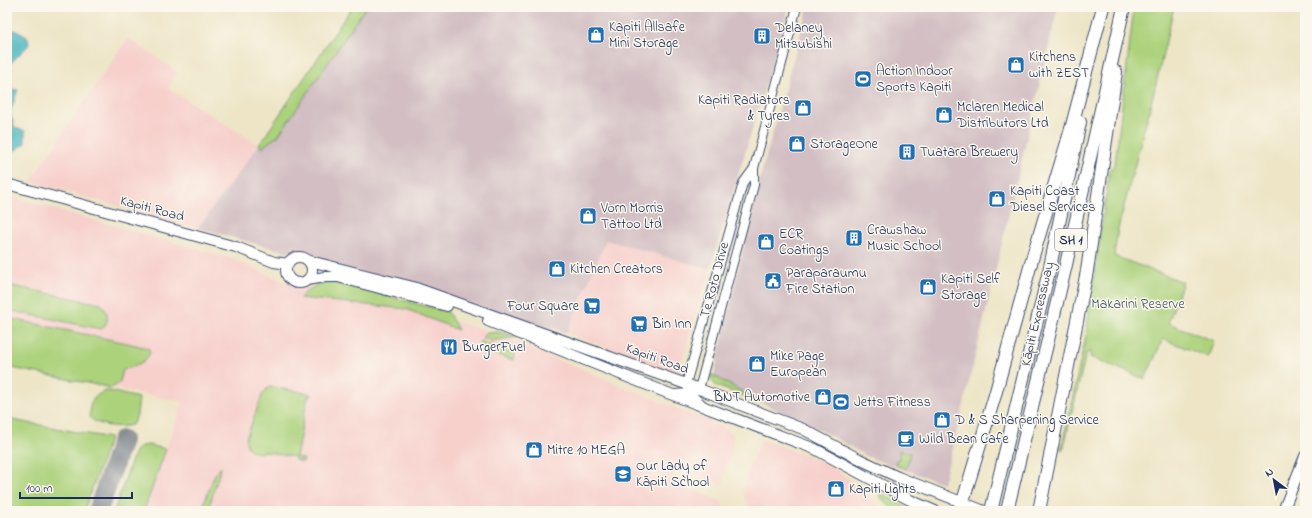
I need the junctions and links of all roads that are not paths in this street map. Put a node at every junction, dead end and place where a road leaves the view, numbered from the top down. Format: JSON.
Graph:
{"nodes":[{"id":1,"x":797,"y":7,"type":"edge"},
{"id":2,"x":1104,"y":7,"type":"edge"},
{"id":3,"x":1124,"y":7,"type":"edge"},
{"id":4,"x":754,"y":168,"type":"junction"},
{"id":5,"x":7,"y":184,"type":"edge"},
{"id":6,"x":310,"y":262,"type":"junction"},
{"id":7,"x":288,"y":264,"type":"junction"},
{"id":8,"x":719,"y":266,"type":"junction"},
{"id":9,"x":731,"y":269,"type":"junction"},
{"id":10,"x":307,"y":280,"type":"junction"},
{"id":11,"x":413,"y":287,"type":"junction"},
{"id":12,"x":424,"y":299,"type":"junction"},
{"id":13,"x":696,"y":348,"type":"junction"},
{"id":14,"x":706,"y":364,"type":"junction"},
{"id":15,"x":691,"y":389,"type":"junction"},
{"id":16,"x":668,"y":394,"type":"junction"},
{"id":17,"x":707,"y":408,"type":"junction"},
{"id":18,"x":1305,"y":456,"type":"edge"},
{"id":19,"x":961,"y":507,"type":"edge"},
{"id":20,"x":935,"y":511,"type":"edge"},
{"id":21,"x":984,"y":511,"type":"edge"},
{"id":22,"x":991,"y":511,"type":"edge"},
{"id":23,"x":1007,"y":511,"type":"edge"},
{"id":24,"x":1039,"y":511,"type":"edge"},
{"id":25,"x":1283,"y":511,"type":"edge"}],
"edges":[{"from":1,"to":4,"type":"street","name":"Te Roto Drive"},
{"from":2,"to":19,"type":"highway"},
{"from":2,"to":22,"type":"highway","name":"Kāpiti Expressway","number":"SH 1"},
{"from":3,"to":23,"type":"highway","name":"Kāpiti Expressway","number":"SH 1"},
{"from":3,"to":24,"type":"highway"},
{"from":4,"to":8,"type":"street","name":"Te Roto Drive"},
{"from":4,"to":9,"type":"street","name":"Te Roto Drive"},
{"from":5,"to":7,"type":"main road","name":"Kapiti Road"},
{"from":6,"to":7,"type":"main road"},
{"from":6,"to":10,"type":"main road"},
{"from":6,"to":11,"type":"main road","name":"Kapiti Road"},
{"from":7,"to":10,"type":"main road"},
{"from":8,"to":9,"type":"street"},
{"from":8,"to":13,"type":"street","name":"Te Roto Drive"},
{"from":9,"to":14,"type":"street","name":"Te Roto Drive"},
{"from":10,"to":12,"type":"main road","name":"Kapiti Road"},
{"from":11,"to":12,"type":"main road"},
{"from":11,"to":15,"type":"main road","name":"Kapiti Road"},
{"from":12,"to":16,"type":"main road","name":"Kapiti Road"},
{"from":13,"to":14,"type":"street"},
{"from":13,"to":15,"type":"street","name":"Te Roto Drive"},
{"from":14,"to":15,"type":"street","name":"Te Roto Drive"},
{"from":15,"to":16,"type":"street"},
{"from":15,"to":17,"type":"street"},
{"from":15,"to":19,"type":"main road","name":"Kapiti Road"},
{"from":16,"to":17,"type":"main road","name":"Kapiti Road"},
{"from":17,"to":20,"type":"main road","name":"Kapiti Road"},
{"from":18,"to":25,"type":"main road"},
{"from":19,"to":21,"type":"main road","name":"Kapiti Road"}]}
